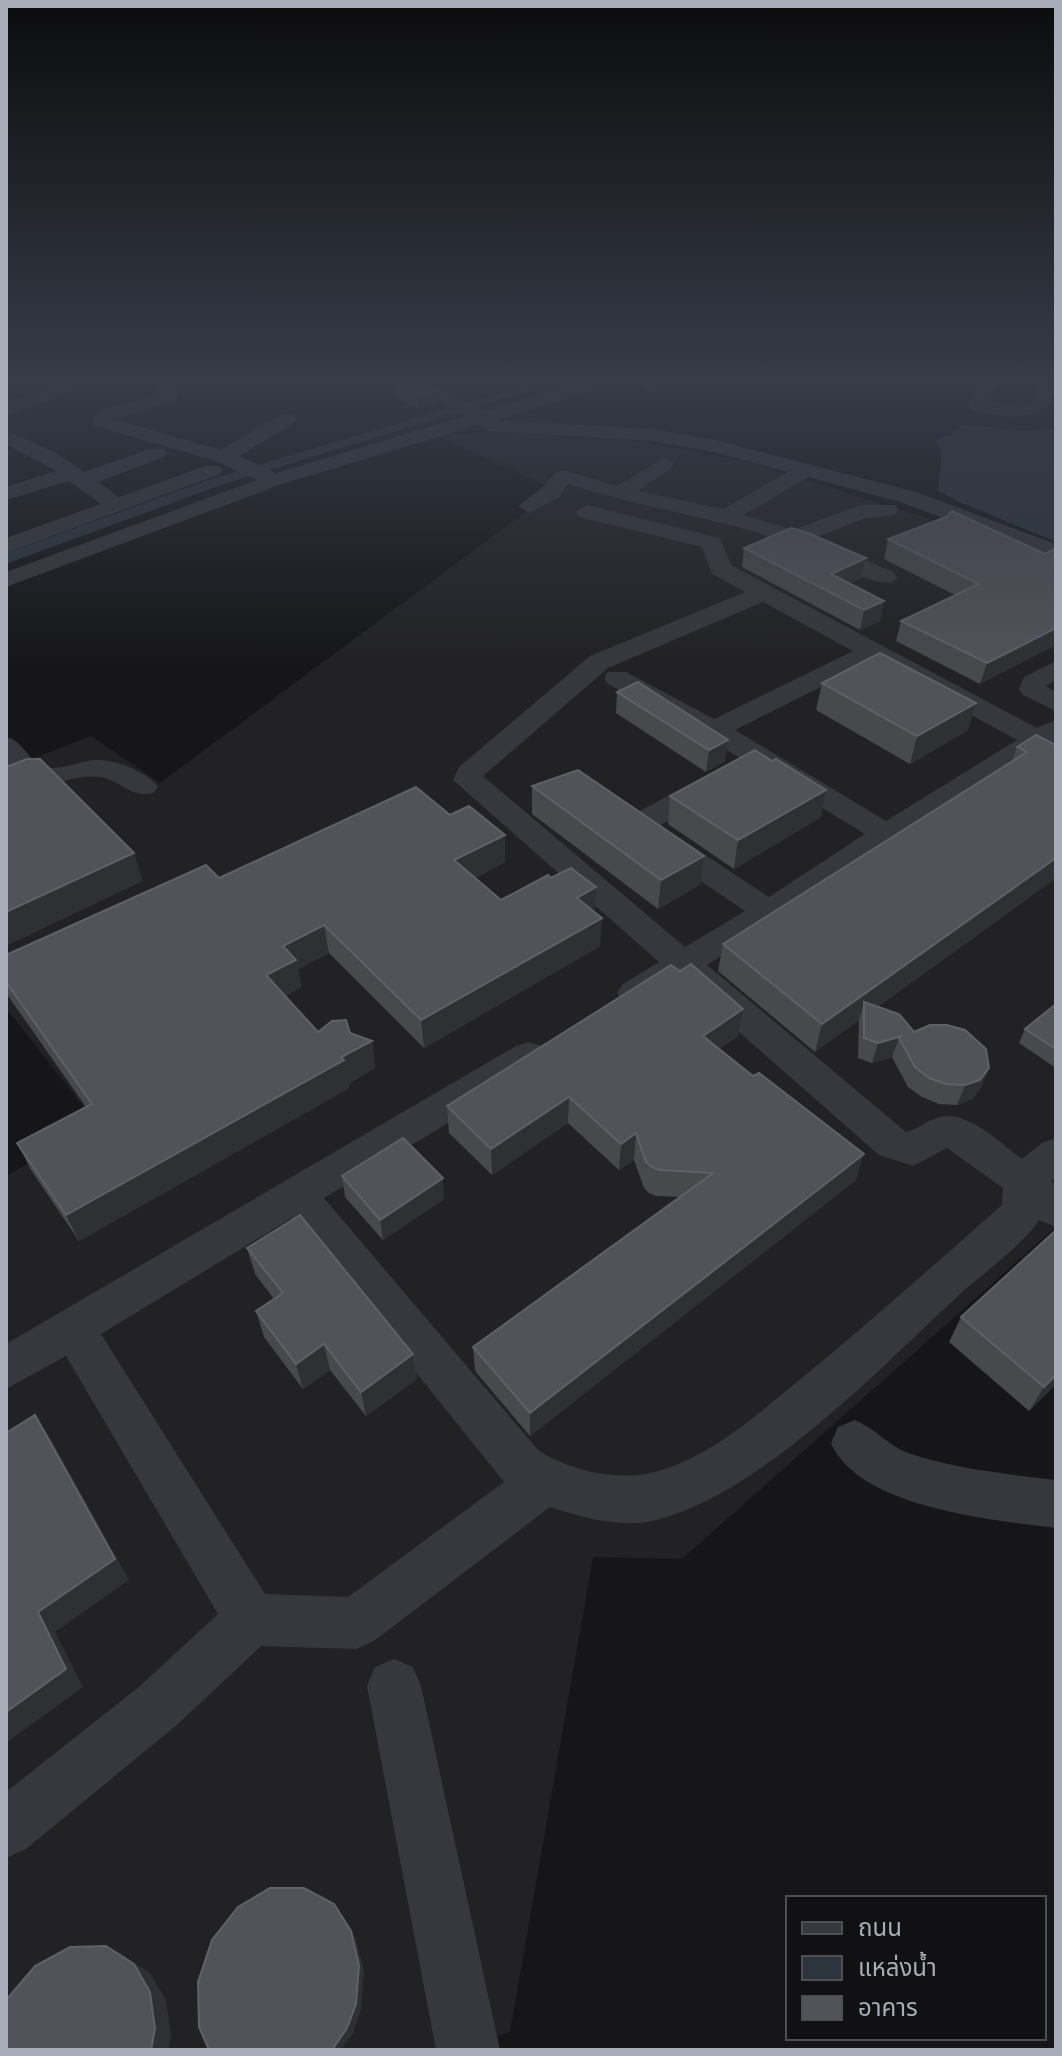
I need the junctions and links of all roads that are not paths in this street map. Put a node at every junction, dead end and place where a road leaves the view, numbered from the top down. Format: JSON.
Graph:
{"nodes":[{"id":1,"x":74,"y":474,"type":"edge"},
{"id":2,"x":82,"y":474,"type":"edge"},
{"id":3,"x":193,"y":474,"type":"edge"},
{"id":4,"x":259,"y":474,"type":"edge"},
{"id":5,"x":266,"y":474,"type":"edge"},
{"id":6,"x":567,"y":474,"type":"edge"},
{"id":7,"x":579,"y":474,"type":"edge"},
{"id":8,"x":649,"y":474,"type":"edge"},
{"id":9,"x":798,"y":474,"type":"edge"},
{"id":10,"x":825,"y":474,"type":"edge"},
{"id":11,"x":263,"y":475,"type":"junction"},
{"id":12,"x":77,"y":476,"type":"junction"},
{"id":13,"x":620,"y":494,"type":"junction"},
{"id":14,"x":6,"y":495,"type":"edge"},
{"id":15,"x":118,"y":506,"type":"junction"},
{"id":16,"x":529,"y":506,"type":"dead end"},
{"id":17,"x":887,"y":510,"type":"dead end"},
{"id":18,"x":587,"y":512,"type":"dead end"},
{"id":19,"x":726,"y":516,"type":"junction"},
{"id":20,"x":57,"y":527,"type":"junction"},
{"id":21,"x":791,"y":539,"type":"junction"},
{"id":22,"x":6,"y":546,"type":"edge"},
{"id":23,"x":879,"y":550,"type":"dead end"},
{"id":24,"x":1056,"y":552,"type":"edge"},
{"id":25,"x":853,"y":560,"type":"junction"},
{"id":26,"x":885,"y":577,"type":"dead end"},
{"id":27,"x":6,"y":580,"type":"edge"},
{"id":28,"x":762,"y":594,"type":"junction"},
{"id":29,"x":798,"y":640,"type":"dead end"},
{"id":30,"x":870,"y":652,"type":"junction"},
{"id":31,"x":1056,"y":669,"type":"edge"},
{"id":32,"x":834,"y":671,"type":"junction"},
{"id":33,"x":617,"y":678,"type":"dead end"},
{"id":34,"x":1056,"y":703,"type":"edge"},
{"id":35,"x":714,"y":730,"type":"junction"},
{"id":36,"x":1047,"y":738,"type":"edge"},
{"id":37,"x":6,"y":745,"type":"edge"},
{"id":38,"x":758,"y":758,"type":"junction"},
{"id":39,"x":143,"y":787,"type":"dead end"},
{"id":40,"x":886,"y":834,"type":"junction"},
{"id":41,"x":769,"y":912,"type":"junction"},
{"id":42,"x":682,"y":965,"type":"junction"},
{"id":43,"x":600,"y":1013,"type":"edge"},
{"id":44,"x":559,"y":1038,"type":"edge"},
{"id":45,"x":1045,"y":1181,"type":"edge"},
{"id":46,"x":296,"y":1194,"type":"junction"},
{"id":47,"x":73,"y":1328,"type":"junction"},
{"id":48,"x":6,"y":1368,"type":"edge"},
{"id":49,"x":855,"y":1443,"type":"dead end"},
{"id":50,"x":544,"y":1482,"type":"junction"},
{"id":51,"x":1056,"y":1504,"type":"edge"},
{"id":52,"x":251,"y":1620,"type":"junction"},
{"id":53,"x":394,"y":1686,"type":"dead end"},
{"id":54,"x":6,"y":1829,"type":"edge"},
{"id":55,"x":468,"y":2050,"type":"edge"}],
"edges":[{"from":1,"to":12,"type":"street"},
{"from":2,"to":12,"type":"street"},
{"from":3,"to":15,"type":"street"},
{"from":4,"to":11,"type":"street"},
{"from":5,"to":11,"type":"street"},
{"from":6,"to":16,"type":"street"},
{"from":7,"to":13,"type":"street"},
{"from":8,"to":13,"type":"street"},
{"from":9,"to":19,"type":"street"},
{"from":10,"to":24,"type":"street"},
{"from":11,"to":27,"type":"street"},
{"from":12,"to":14,"type":"street"},
{"from":12,"to":15,"type":"street"},
{"from":13,"to":19,"type":"street"},
{"from":14,"to":20,"type":"street"},
{"from":15,"to":20,"type":"street"},
{"from":17,"to":21,"type":"street"},
{"from":18,"to":28,"type":"street"},
{"from":19,"to":21,"type":"street"},
{"from":20,"to":22,"type":"street"},
{"from":21,"to":25,"type":"street"},
{"from":23,"to":25,"type":"street"},
{"from":25,"to":26,"type":"street"},
{"from":28,"to":30,"type":"street"},
{"from":28,"to":42,"type":"street"},
{"from":29,"to":32,"type":"street"},
{"from":30,"to":32,"type":"street"},
{"from":30,"to":36,"type":"street"},
{"from":31,"to":34,"type":"street"},
{"from":32,"to":35,"type":"street"},
{"from":33,"to":35,"type":"street"},
{"from":35,"to":38,"type":"street"},
{"from":36,"to":40,"type":"street"},
{"from":37,"to":39,"type":"street"},
{"from":38,"to":40,"type":"street"},
{"from":38,"to":41,"type":"street"},
{"from":40,"to":41,"type":"street"},
{"from":41,"to":42,"type":"street"},
{"from":42,"to":43,"type":"street"},
{"from":42,"to":45,"type":"street"},
{"from":44,"to":46,"type":"street"},
{"from":45,"to":50,"type":"street"},
{"from":46,"to":47,"type":"street"},
{"from":46,"to":50,"type":"street"},
{"from":47,"to":48,"type":"street"},
{"from":47,"to":52,"type":"street"},
{"from":49,"to":51,"type":"street"},
{"from":50,"to":52,"type":"street"},
{"from":52,"to":54,"type":"street"},
{"from":53,"to":55,"type":"street"}]}
